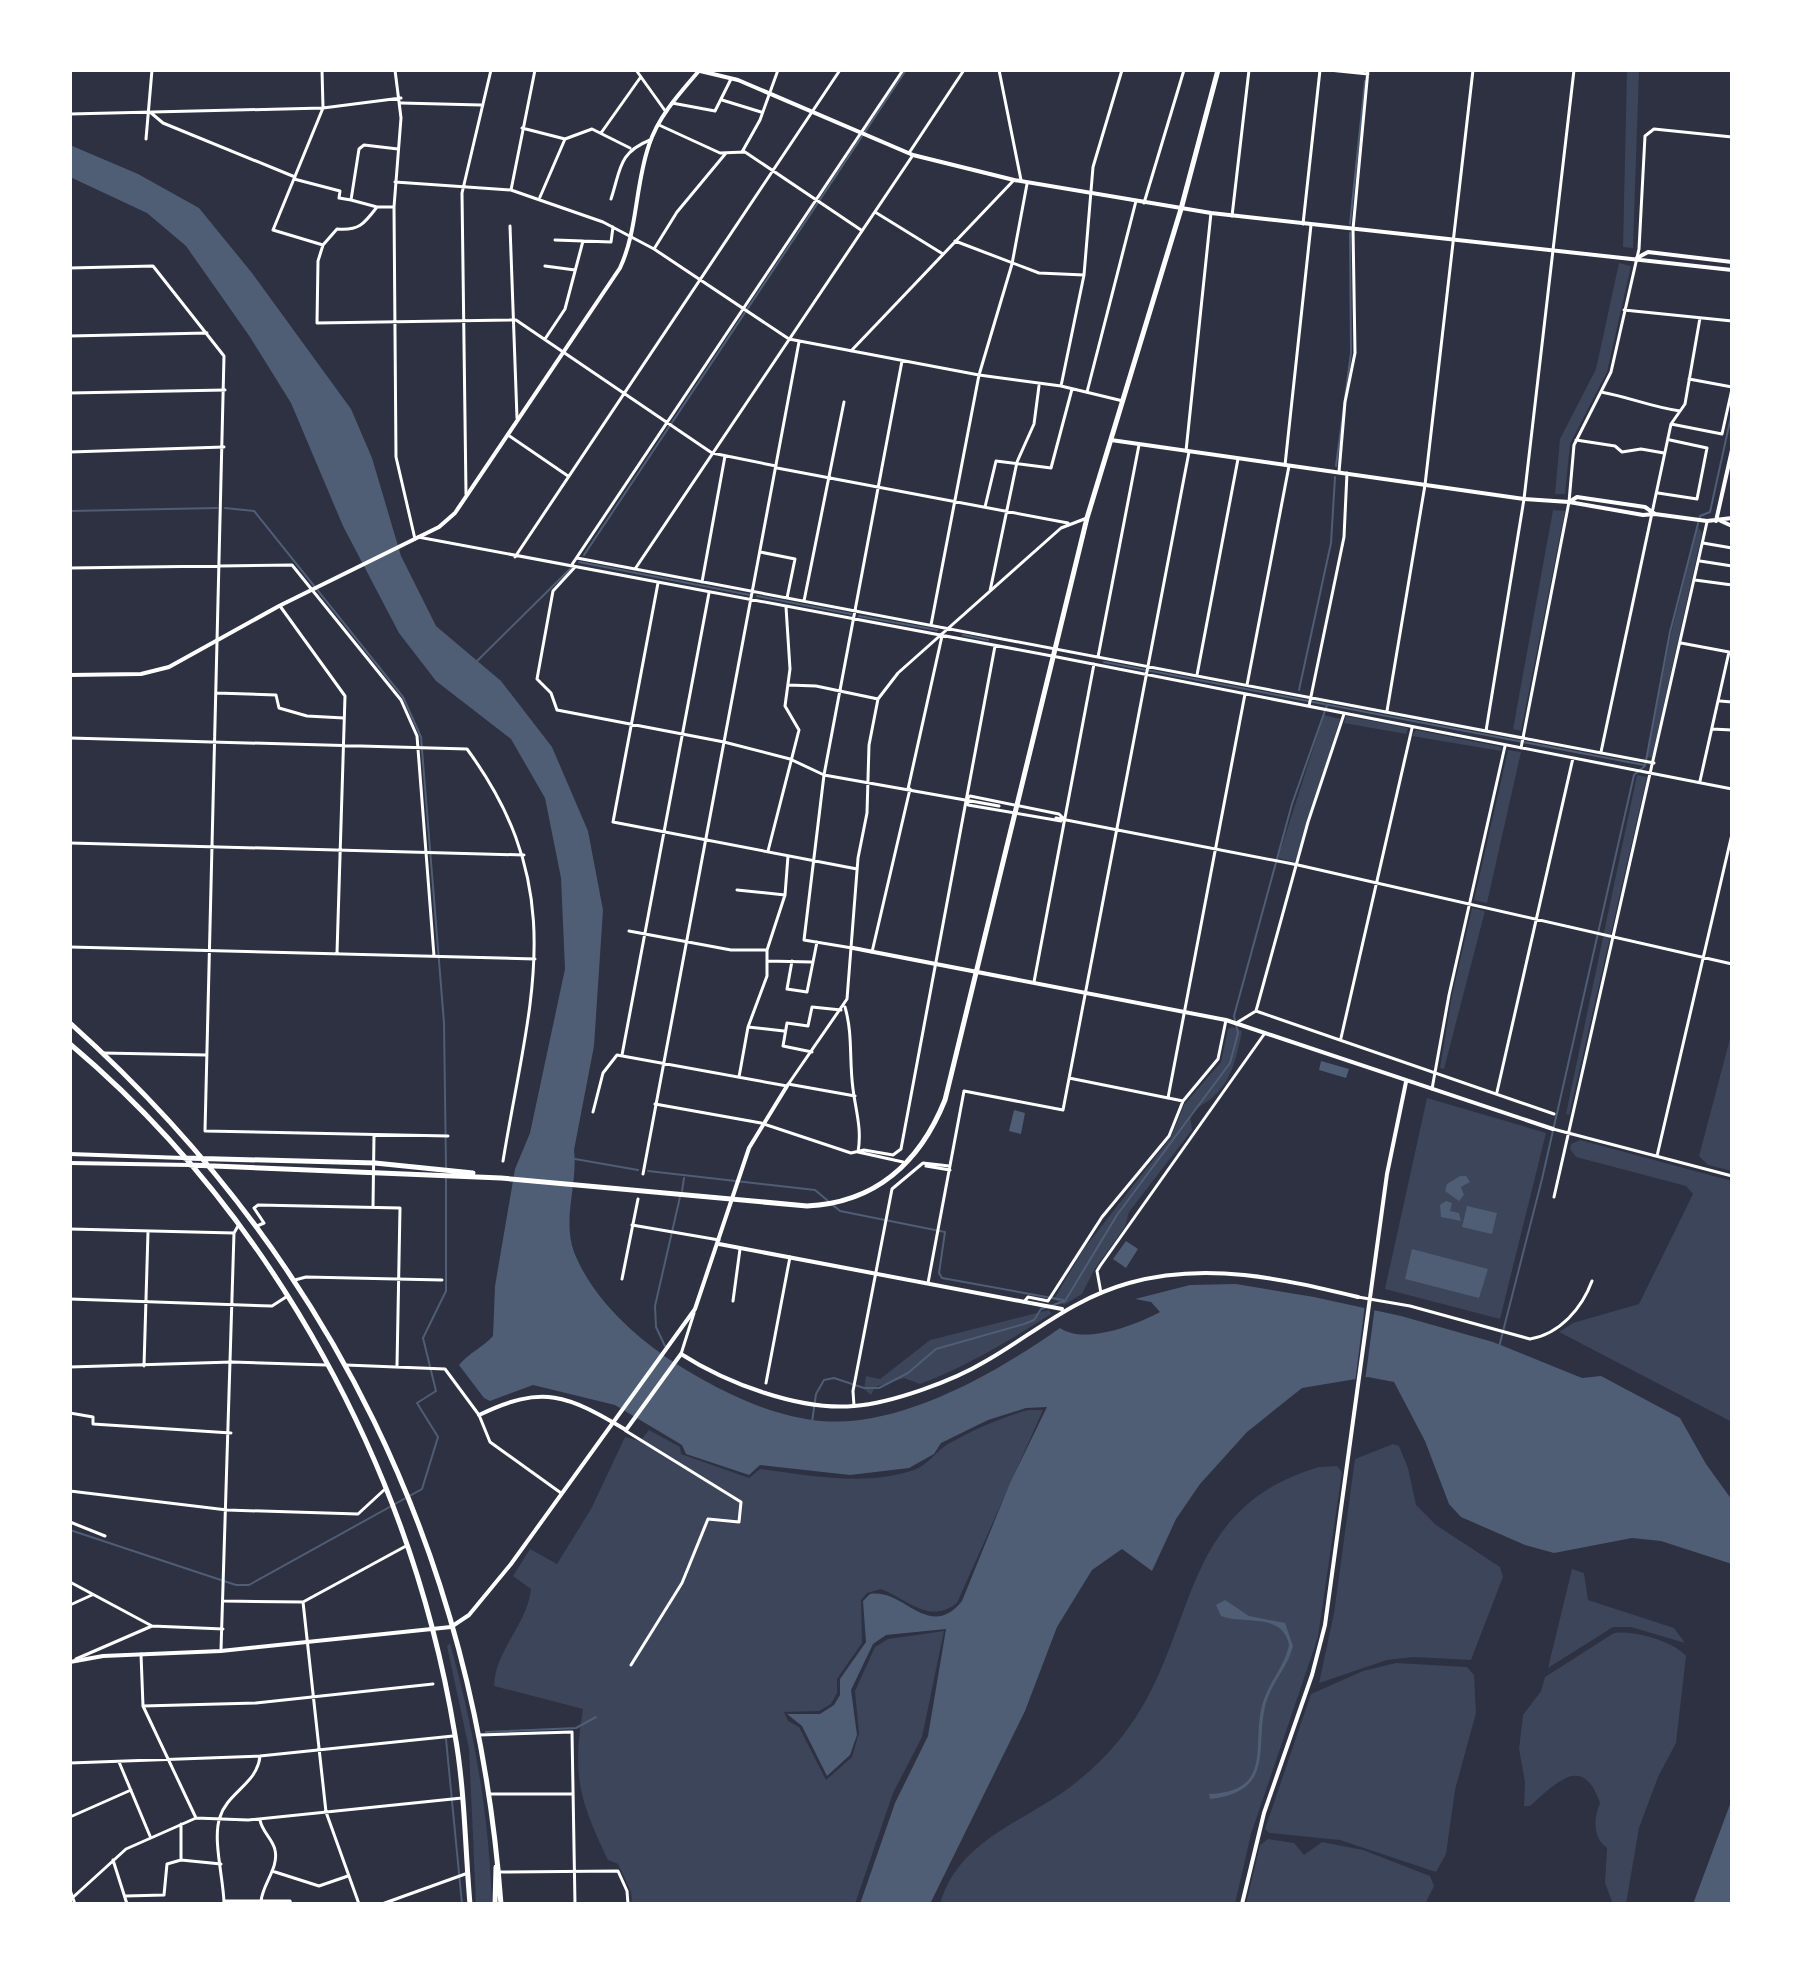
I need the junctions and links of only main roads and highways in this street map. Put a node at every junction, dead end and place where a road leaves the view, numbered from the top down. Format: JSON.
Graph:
{"nodes":[{"id":1,"x":1218,"y":70,"type":"edge"},
{"id":2,"x":70,"y":1023,"type":"edge"},
{"id":3,"x":72,"y":1047,"type":"edge"},
{"id":4,"x":183,"y":1158,"type":"junction"},
{"id":5,"x":204,"y":1158,"type":"junction"},
{"id":6,"x":190,"y":1165,"type":"junction"},
{"id":7,"x":212,"y":1166,"type":"junction"},
{"id":8,"x":501,"y":1178,"type":"junction"},
{"id":9,"x":497,"y":1850,"type":"junction"},
{"id":10,"x":470,"y":1904,"type":"edge"},
{"id":11,"x":495,"y":1904,"type":"edge"},
{"id":12,"x":501,"y":1904,"type":"edge"}],
"edges":[{"from":1,"to":8,"type":"highway"},
{"from":2,"to":5,"type":"highway"},
{"from":3,"to":4,"type":"highway"},
{"from":4,"to":5,"type":"highway"},
{"from":4,"to":6,"type":"highway"},
{"from":5,"to":7,"type":"highway"},
{"from":5,"to":8,"type":"highway"},
{"from":6,"to":7,"type":"highway"},
{"from":6,"to":10,"type":"highway"},
{"from":7,"to":8,"type":"highway"},
{"from":7,"to":9,"type":"highway"},
{"from":9,"to":11,"type":"highway"},
{"from":9,"to":12,"type":"highway"}]}
